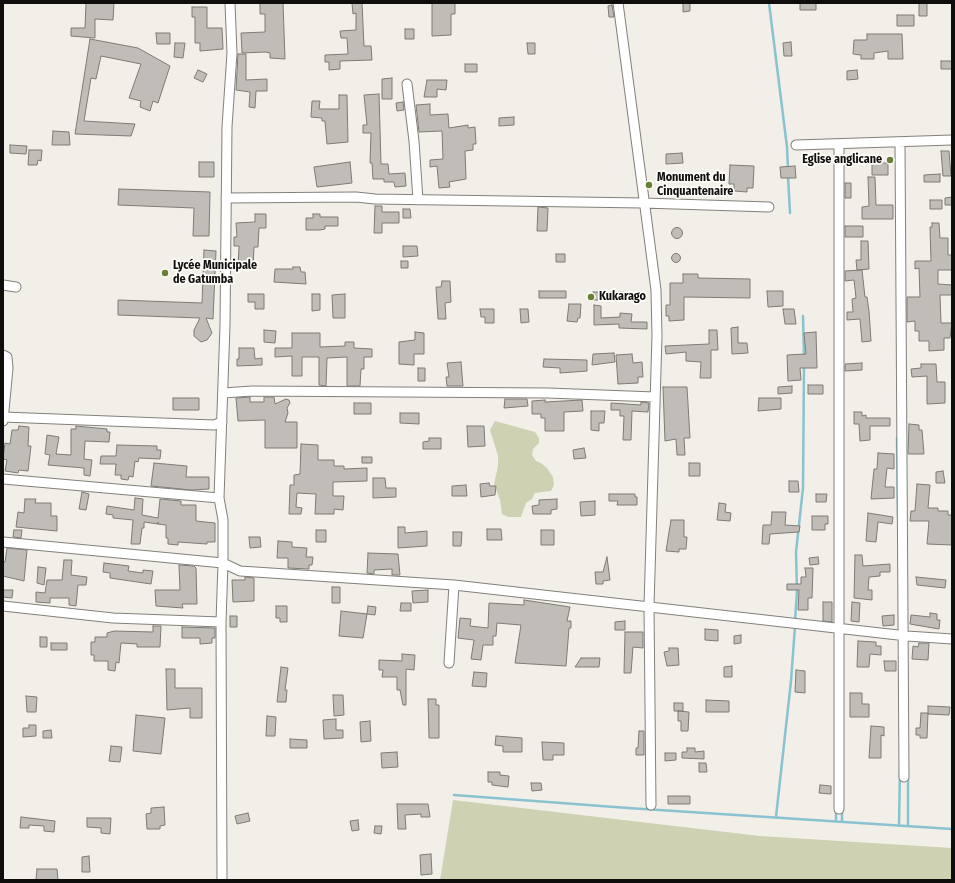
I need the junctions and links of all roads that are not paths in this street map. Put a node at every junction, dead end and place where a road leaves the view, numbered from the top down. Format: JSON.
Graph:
{"nodes":[{"id":1,"x":230,"y":3,"type":"edge"},
{"id":2,"x":618,"y":3,"type":"edge"},
{"id":3,"x":407,"y":84,"type":"dead end"},
{"id":4,"x":952,"y":140,"type":"edge"},
{"id":5,"x":900,"y":143,"type":"junction"},
{"id":6,"x":839,"y":144,"type":"junction"},
{"id":7,"x":796,"y":145,"type":"dead end"},
{"id":8,"x":226,"y":198,"type":"junction"},
{"id":9,"x":418,"y":200,"type":"junction"},
{"id":10,"x":643,"y":202,"type":"junction"},
{"id":11,"x":770,"y":206,"type":"dead end"},
{"id":12,"x":3,"y":285,"type":"edge"},
{"id":13,"x":16,"y":287,"type":"dead end"},
{"id":14,"x":3,"y":355,"type":"edge"},
{"id":15,"x":223,"y":392,"type":"junction"},
{"id":16,"x":655,"y":397,"type":"junction"},
{"id":17,"x":3,"y":417,"type":"edge"},
{"id":18,"x":3,"y":421,"type":"edge"},
{"id":19,"x":222,"y":422,"type":"junction"},
{"id":20,"x":3,"y":479,"type":"edge"},
{"id":21,"x":220,"y":498,"type":"junction"},
{"id":22,"x":3,"y":542,"type":"edge"},
{"id":23,"x":224,"y":563,"type":"junction"},
{"id":24,"x":454,"y":585,"type":"junction"},
{"id":25,"x":3,"y":606,"type":"edge"},
{"id":26,"x":650,"y":606,"type":"junction"},
{"id":27,"x":221,"y":622,"type":"junction"},
{"id":28,"x":839,"y":627,"type":"junction"},
{"id":29,"x":904,"y":635,"type":"junction"},
{"id":30,"x":952,"y":639,"type":"edge"},
{"id":31,"x":449,"y":663,"type":"dead end"},
{"id":32,"x":904,"y":777,"type":"dead end"},
{"id":33,"x":651,"y":805,"type":"dead end"},
{"id":34,"x":839,"y":809,"type":"dead end"},
{"id":35,"x":222,"y":880,"type":"edge"}],
"edges":[{"from":1,"to":8,"type":"street"},
{"from":2,"to":10,"type":"street"},
{"from":3,"to":9,"type":"street"},
{"from":4,"to":5,"type":"street"},
{"from":5,"to":6,"type":"street"},
{"from":5,"to":29,"type":"street"},
{"from":6,"to":7,"type":"street"},
{"from":6,"to":28,"type":"street"},
{"from":8,"to":9,"type":"street"},
{"from":8,"to":15,"type":"street"},
{"from":9,"to":10,"type":"street"},
{"from":10,"to":11,"type":"street"},
{"from":10,"to":16,"type":"street"},
{"from":12,"to":13,"type":"street"},
{"from":14,"to":17,"type":"street"},
{"from":15,"to":16,"type":"street"},
{"from":15,"to":19,"type":"street"},
{"from":16,"to":26,"type":"street"},
{"from":17,"to":18,"type":"street"},
{"from":17,"to":19,"type":"street"},
{"from":19,"to":21,"type":"street"},
{"from":20,"to":21,"type":"street"},
{"from":21,"to":23,"type":"street"},
{"from":22,"to":23,"type":"street"},
{"from":23,"to":24,"type":"street"},
{"from":23,"to":27,"type":"street"},
{"from":24,"to":26,"type":"street"},
{"from":24,"to":31,"type":"street"},
{"from":25,"to":27,"type":"street"},
{"from":26,"to":28,"type":"street"},
{"from":26,"to":33,"type":"street"},
{"from":27,"to":35,"type":"street"},
{"from":28,"to":29,"type":"street"},
{"from":28,"to":34,"type":"street"},
{"from":29,"to":30,"type":"street"},
{"from":29,"to":32,"type":"street"}]}
